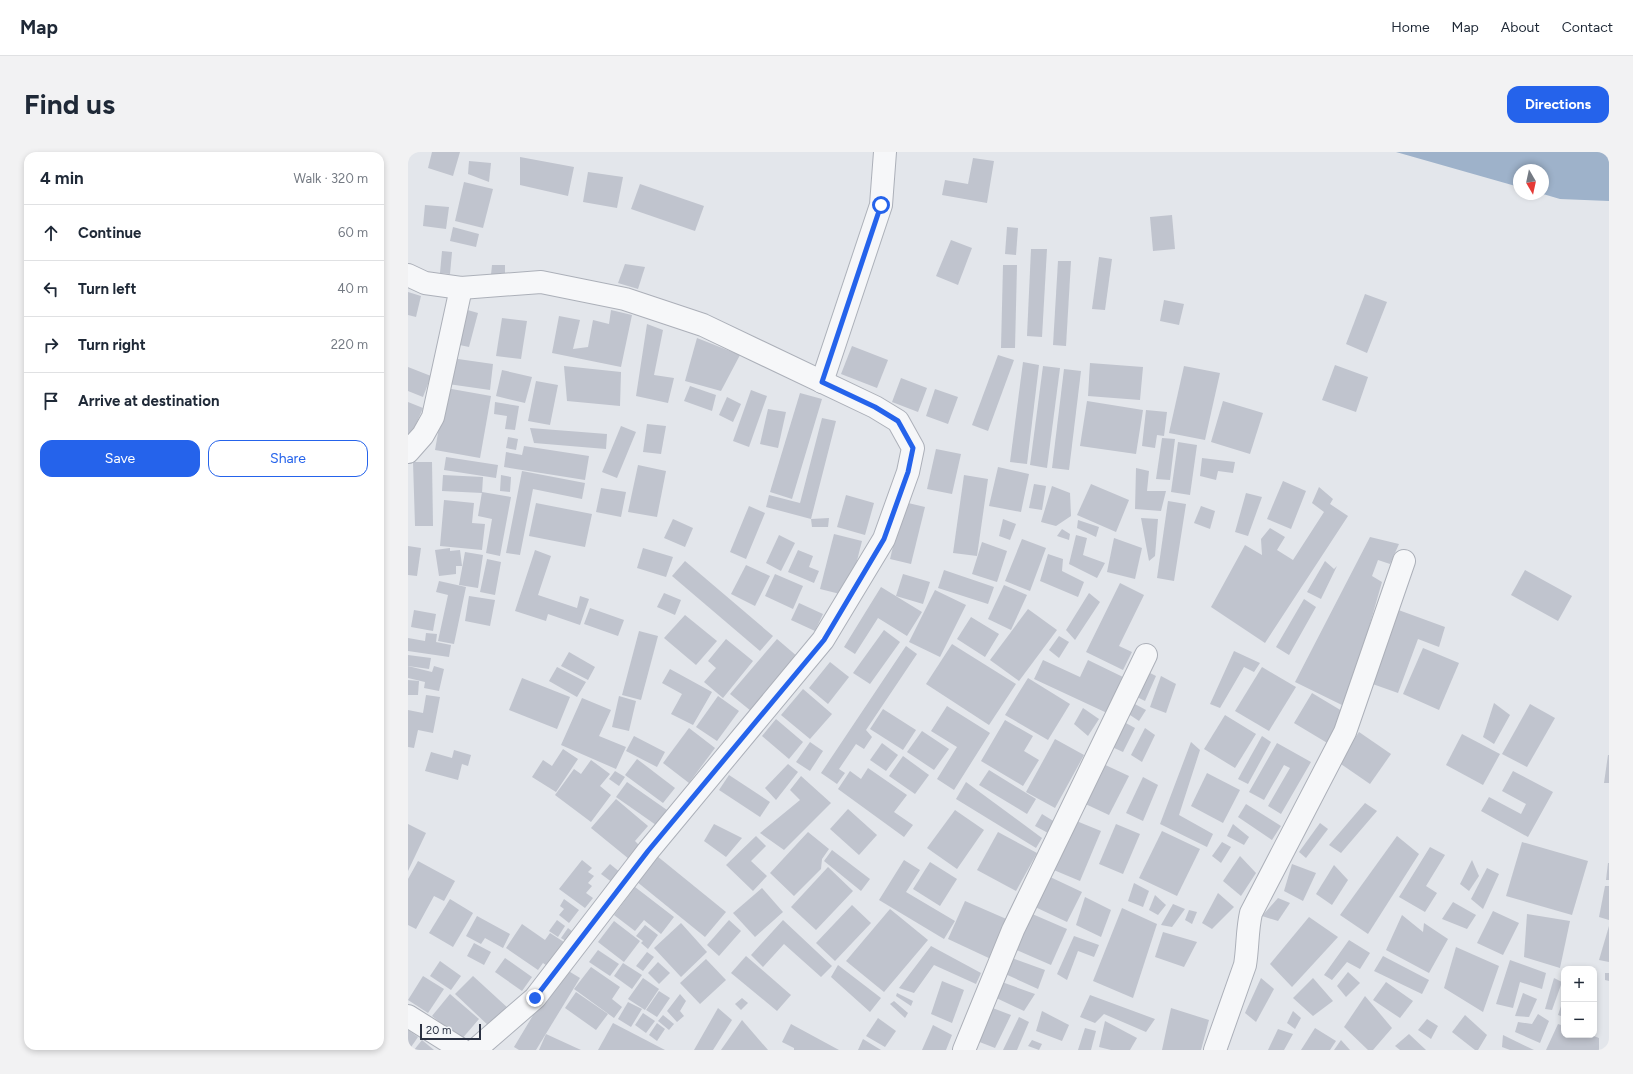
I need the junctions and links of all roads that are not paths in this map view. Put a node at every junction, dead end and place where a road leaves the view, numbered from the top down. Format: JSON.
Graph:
{"nodes":[{"id":1,"x":885,"y":152,"type":"edge"},
{"id":2,"x":408,"y":275,"type":"edge"},
{"id":3,"x":461,"y":288,"type":"junction"},
{"id":4,"x":822,"y":382,"type":"junction"},
{"id":5,"x":408,"y":452,"type":"edge"},
{"id":6,"x":1404,"y":561,"type":"dead end"},
{"id":7,"x":1146,"y":655,"type":"dead end"},
{"id":8,"x":408,"y":1016,"type":"edge"},
{"id":9,"x":462,"y":1050,"type":"edge"},
{"id":10,"x":475,"y":1050,"type":"edge"},
{"id":11,"x":964,"y":1050,"type":"edge"},
{"id":12,"x":1215,"y":1050,"type":"edge"}],
"edges":[{"from":1,"to":4,"type":"street"},
{"from":2,"to":3,"type":"street"},
{"from":3,"to":4,"type":"street"},
{"from":3,"to":5,"type":"street"},
{"from":4,"to":10,"type":"street"},
{"from":6,"to":12,"type":"street"},
{"from":7,"to":11,"type":"street"},
{"from":8,"to":9,"type":"street"}]}
